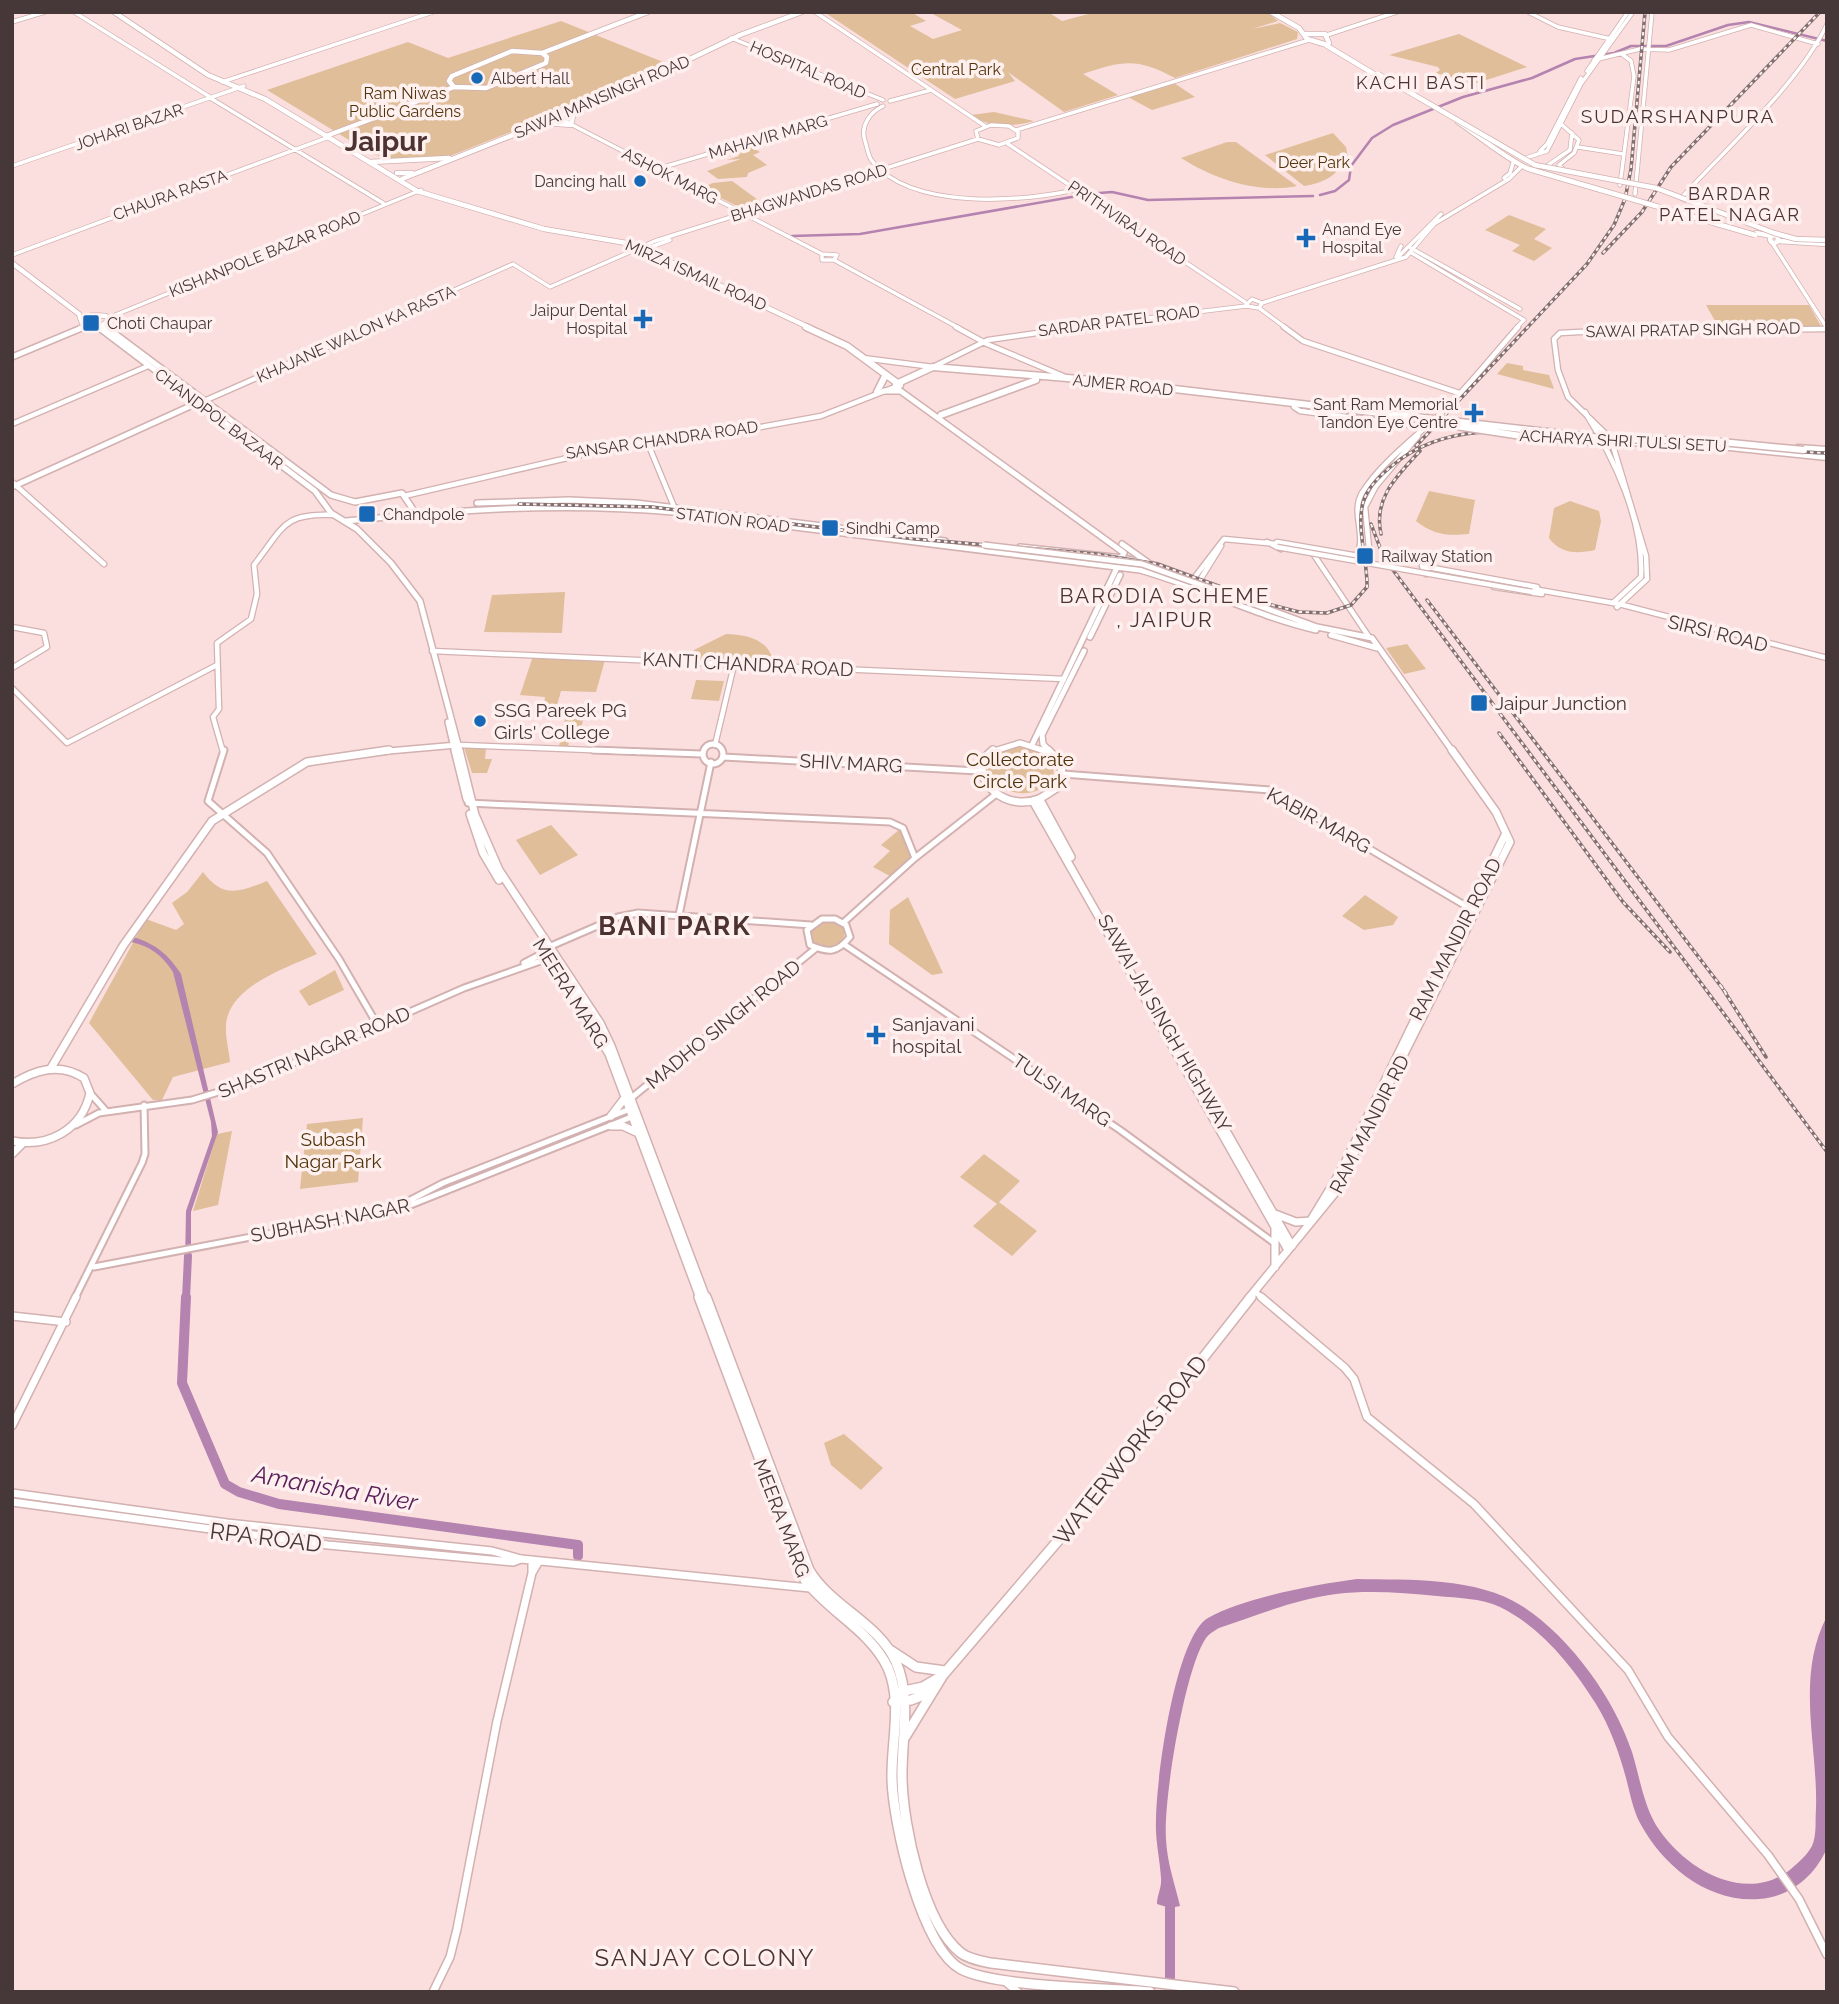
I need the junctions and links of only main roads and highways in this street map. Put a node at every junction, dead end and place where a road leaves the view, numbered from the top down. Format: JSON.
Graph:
{"nodes":[{"id":1,"x":116,"y":12,"type":"edge"},
{"id":2,"x":648,"y":12,"type":"edge"},
{"id":3,"x":654,"y":12,"type":"edge"},
{"id":4,"x":795,"y":12,"type":"edge"},
{"id":5,"x":802,"y":12,"type":"edge"},
{"id":6,"x":1271,"y":12,"type":"edge"},
{"id":7,"x":1278,"y":12,"type":"edge"},
{"id":8,"x":1312,"y":32,"type":"junction"},
{"id":9,"x":1325,"y":36,"type":"junction"},
{"id":10,"x":587,"y":37,"type":"junction"},
{"id":11,"x":1306,"y":37,"type":"junction"},
{"id":12,"x":731,"y":38,"type":"junction"},
{"id":13,"x":1318,"y":41,"type":"junction"},
{"id":14,"x":543,"y":54,"type":"junction"},
{"id":15,"x":1348,"y":55,"type":"junction"},
{"id":16,"x":454,"y":87,"type":"junction"},
{"id":17,"x":1431,"y":105,"type":"junction"},
{"id":18,"x":574,"y":111,"type":"junction"},
{"id":19,"x":1441,"y":111,"type":"junction"},
{"id":20,"x":556,"y":117,"type":"junction"},
{"id":21,"x":543,"y":123,"type":"junction"},
{"id":22,"x":328,"y":136,"type":"junction"},
{"id":23,"x":1511,"y":156,"type":"junction"},
{"id":24,"x":449,"y":158,"type":"junction"},
{"id":25,"x":372,"y":161,"type":"junction"},
{"id":26,"x":1526,"y":162,"type":"junction"},
{"id":27,"x":413,"y":173,"type":"junction"},
{"id":28,"x":402,"y":177,"type":"junction"},
{"id":29,"x":414,"y":189,"type":"junction"},
{"id":30,"x":1756,"y":234,"type":"junction"},
{"id":31,"x":1772,"y":237,"type":"junction"},
{"id":32,"x":1827,"y":242,"type":"edge"},
{"id":33,"x":12,"y":257,"type":"edge"},
{"id":34,"x":96,"y":314,"type":"junction"},
{"id":35,"x":82,"y":324,"type":"junction"},
{"id":36,"x":104,"y":325,"type":"junction"},
{"id":37,"x":98,"y":327,"type":"junction"},
{"id":38,"x":12,"y":355,"type":"edge"},
{"id":39,"x":950,"y":368,"type":"junction"},
{"id":40,"x":886,"y":377,"type":"junction"},
{"id":41,"x":1033,"y":378,"type":"junction"},
{"id":42,"x":908,"y":380,"type":"junction"},
{"id":43,"x":1024,"y":383,"type":"junction"},
{"id":44,"x":899,"y":387,"type":"junction"},
{"id":45,"x":881,"y":391,"type":"joint"},
{"id":46,"x":197,"y":403,"type":"junction"},
{"id":47,"x":1298,"y":406,"type":"junction"},
{"id":48,"x":929,"y":408,"type":"junction"},
{"id":49,"x":941,"y":415,"type":"junction"},
{"id":50,"x":1455,"y":424,"type":"junction"},
{"id":51,"x":1611,"y":443,"type":"junction"},
{"id":52,"x":981,"y":447,"type":"junction"},
{"id":53,"x":1760,"y":448,"type":"junction"},
{"id":54,"x":1827,"y":453,"type":"edge"},
{"id":55,"x":1028,"y":482,"type":"junction"},
{"id":56,"x":13,"y":485,"type":"edge"},
{"id":57,"x":342,"y":500,"type":"joint"},
{"id":58,"x":351,"y":502,"type":"junction"},
{"id":59,"x":675,"y":509,"type":"junction"},
{"id":60,"x":415,"y":512,"type":"junction"},
{"id":61,"x":332,"y":514,"type":"junction"},
{"id":62,"x":366,"y":518,"type":"junction"},
{"id":63,"x":346,"y":521,"type":"junction"},
{"id":64,"x":358,"y":530,"type":"junction"},
{"id":65,"x":974,"y":546,"type":"junction"},
{"id":66,"x":1128,"y":549,"type":"junction"},
{"id":67,"x":1125,"y":559,"type":"junction"},
{"id":68,"x":1098,"y":564,"type":"junction"},
{"id":69,"x":1150,"y":564,"type":"junction"},
{"id":70,"x":1122,"y":567,"type":"junction"},
{"id":71,"x":1113,"y":578,"type":"junction"},
{"id":72,"x":1195,"y":583,"type":"junction"},
{"id":73,"x":1316,"y":629,"type":"junction"},
{"id":74,"x":1362,"y":645,"type":"junction"},
{"id":75,"x":1377,"y":648,"type":"junction"},
{"id":76,"x":457,"y":745,"type":"junction"},
{"id":77,"x":1032,"y":745,"type":"junction"},
{"id":78,"x":1052,"y":754,"type":"junction"},
{"id":79,"x":1036,"y":800,"type":"junction"},
{"id":80,"x":1486,"y":883,"type":"junction"},
{"id":81,"x":1157,"y":1015,"type":"junction"},
{"id":82,"x":62,"y":1054,"type":"junction"},
{"id":83,"x":51,"y":1069,"type":"junction"},
{"id":84,"x":68,"y":1070,"type":"junction"},
{"id":85,"x":12,"y":1084,"type":"edge"},
{"id":86,"x":630,"y":1107,"type":"junction"},
{"id":87,"x":611,"y":1116,"type":"road end"},
{"id":88,"x":611,"y":1126,"type":"road end"},
{"id":89,"x":637,"y":1132,"type":"junction"},
{"id":90,"x":12,"y":1141,"type":"edge"},
{"id":91,"x":22,"y":1144,"type":"junction"},
{"id":92,"x":12,"y":1154,"type":"edge"},
{"id":93,"x":1274,"y":1213,"type":"junction"},
{"id":94,"x":1311,"y":1221,"type":"junction"},
{"id":95,"x":1276,"y":1228,"type":"junction"},
{"id":96,"x":1290,"y":1248,"type":"junction"},
{"id":97,"x":1275,"y":1267,"type":"junction"},
{"id":98,"x":884,"y":1645,"type":"junction"},
{"id":99,"x":945,"y":1673,"type":"junction"},
{"id":100,"x":932,"y":1691,"type":"junction"},
{"id":101,"x":898,"y":1697,"type":"junction"},
{"id":102,"x":904,"y":1741,"type":"junction"},
{"id":103,"x":1150,"y":1992,"type":"edge"},
{"id":104,"x":1234,"y":1992,"type":"edge"}],
"edges":[{"from":1,"to":22,"type":"highway","name":"MIRZA ISMAIL ROAD"},
{"from":2,"to":10,"type":"main road"},
{"from":3,"to":10,"type":"main road"},
{"from":4,"to":12,"type":"main road"},
{"from":5,"to":12,"type":"main road","name":"SAWAI MANSINGH ROAD"},
{"from":6,"to":11,"type":"main road"},
{"from":7,"to":8,"type":"main road"},
{"from":8,"to":9,"type":"main road"},
{"from":8,"to":11,"type":"main road"},
{"from":9,"to":13,"type":"main road"},
{"from":9,"to":15,"type":"main road"},
{"from":10,"to":14,"type":"main road"},
{"from":11,"to":13,"type":"main road"},
{"from":12,"to":18,"type":"main road","name":"SAWAI MANSINGH ROAD"},
{"from":12,"to":20,"type":"main road"},
{"from":13,"to":17,"type":"main road"},
{"from":14,"to":16,"type":"main road"},
{"from":14,"to":16,"type":"main road"},
{"from":15,"to":17,"type":"main road"},
{"from":15,"to":31,"type":"main road","bridge":true},
{"from":16,"to":22,"type":"main road"},
{"from":17,"to":19,"type":"main road","bridge":true},
{"from":18,"to":20,"type":"main road","name":"SAWAI MANSINGH ROAD"},
{"from":18,"to":21,"type":"main road"},
{"from":19,"to":23,"type":"main road"},
{"from":19,"to":26,"type":"main road"},
{"from":19,"to":32,"type":"main road","bridge":true},
{"from":20,"to":21,"type":"main road","name":"SAWAI MANSINGH ROAD"},
{"from":20,"to":24,"type":"main road"},
{"from":21,"to":27,"type":"main road","name":"SAWAI MANSINGH ROAD"},
{"from":22,"to":25,"type":"highway","name":"MIRZA ISMAIL ROAD"},
{"from":22,"to":25,"type":"highway","name":"MIRZA ISMAIL ROAD"},
{"from":23,"to":26,"type":"main road"},
{"from":23,"to":26,"type":"main road"},
{"from":24,"to":25,"type":"highway"},
{"from":24,"to":27,"type":"main road"},
{"from":25,"to":28,"type":"highway","name":"MIRZA ISMAIL ROAD"},
{"from":26,"to":30,"type":"main road","bridge":true},
{"from":26,"to":30,"type":"main road","bridge":true},
{"from":27,"to":28,"type":"highway"},
{"from":27,"to":28,"type":"main road","name":"SAWAI MANSINGH ROAD"},
{"from":27,"to":29,"type":"highway"},
{"from":28,"to":29,"type":"highway","name":"MIRZA ISMAIL ROAD"},
{"from":29,"to":40,"type":"highway","name":"MIRZA ISMAIL ROAD"},
{"from":30,"to":31,"type":"main road"},
{"from":31,"to":32,"type":"main road"},
{"from":31,"to":32,"type":"main road","bridge":true},
{"from":33,"to":34,"type":"main road"},
{"from":33,"to":35,"type":"main road"},
{"from":34,"to":35,"type":"main road"},
{"from":34,"to":36,"type":"main road"},
{"from":35,"to":37,"type":"main road"},
{"from":35,"to":38,"type":"main road"},
{"from":36,"to":37,"type":"main road"},
{"from":36,"to":57,"type":"main road","name":"CHANDPOL BAZAAR"},
{"from":37,"to":46,"type":"main road","name":"CHANDPOL BAZAAR"},
{"from":39,"to":41,"type":"highway","name":"AJMER ROAD"},
{"from":39,"to":42,"type":"highway"},
{"from":39,"to":43,"type":"highway"},
{"from":40,"to":42,"type":"highway"},
{"from":40,"to":44,"type":"highway","name":"MIRZA ISMAIL ROAD"},
{"from":40,"to":45,"type":"highway"},
{"from":41,"to":43,"type":"highway","name":"AJMER ROAD"},
{"from":41,"to":47,"type":"highway","name":"AJMER ROAD"},
{"from":41,"to":47,"type":"highway","name":"AJMER ROAD"},
{"from":42,"to":44,"type":"highway"},
{"from":43,"to":49,"type":"highway","name":"AJMER ROAD"},
{"from":44,"to":45,"type":"main road"},
{"from":44,"to":48,"type":"main road","name":"MIRZA ISMAIL ROAD"},
{"from":46,"to":56,"type":"main road"},
{"from":46,"to":61,"type":"main road","name":"CHANDPOL BAZAAR"},
{"from":47,"to":50,"type":"highway","name":"ACHARYA SHRI TULSI SETU","bridge":true},
{"from":48,"to":49,"type":"main road","name":"MIRZA ISMAIL ROAD"},
{"from":48,"to":52,"type":"main road","name":"MIRZA ISMAIL ROAD"},
{"from":49,"to":52,"type":"main road","name":"MIRZA ISMAIL ROAD"},
{"from":50,"to":51,"type":"highway","bridge":true},
{"from":50,"to":54,"type":"highway","name":"ACHARYA SHRI TULSI SETU","bridge":true},
{"from":51,"to":53,"type":"highway"},
{"from":51,"to":53,"type":"highway"},
{"from":52,"to":55,"type":"main road","name":"MIRZA ISMAIL ROAD"},
{"from":53,"to":54,"type":"highway"},
{"from":55,"to":66,"type":"main road","name":"MIRZA ISMAIL ROAD"},
{"from":55,"to":67,"type":"main road","name":"MIRZA ISMAIL ROAD"},
{"from":57,"to":58,"type":"main road","name":"SANSAR CHANDRA ROAD"},
{"from":58,"to":60,"type":"main road","name":"SANSAR CHANDRA ROAD"},
{"from":58,"to":61,"type":"main road"},
{"from":59,"to":60,"type":"main road","name":"STATION ROAD"},
{"from":59,"to":65,"type":"main road","name":"STATION ROAD"},
{"from":59,"to":65,"type":"main road","name":"STATION ROAD"},
{"from":60,"to":62,"type":"main road","name":"STATION ROAD"},
{"from":61,"to":63,"type":"main road","name":"MEERA MARG"},
{"from":62,"to":63,"type":"main road","name":"STATION ROAD"},
{"from":62,"to":64,"type":"main road"},
{"from":63,"to":64,"type":"main road","name":"MEERA MARG"},
{"from":64,"to":76,"type":"main road","name":"MEERA MARG"},
{"from":65,"to":67,"type":"main road","name":"STATION ROAD"},
{"from":65,"to":68,"type":"main road","name":"STATION ROAD"},
{"from":65,"to":73,"type":"main road","bridge":true},
{"from":66,"to":67,"type":"main road"},
{"from":66,"to":69,"type":"main road","name":"MIRZA ISMAIL ROAD"},
{"from":67,"to":69,"type":"main road","name":"STATION ROAD"},
{"from":67,"to":70,"type":"main road"},
{"from":68,"to":70,"type":"main road","name":"STATION ROAD"},
{"from":68,"to":71,"type":"main road"},
{"from":69,"to":72,"type":"main road"},
{"from":70,"to":71,"type":"main road"},
{"from":70,"to":72,"type":"main road","name":"STATION ROAD"},
{"from":70,"to":78,"type":"main road"},
{"from":71,"to":77,"type":"main road"},
{"from":72,"to":73,"type":"main road","name":"STATION ROAD"},
{"from":73,"to":74,"type":"main road","name":"STATION ROAD"},
{"from":73,"to":75,"type":"main road","name":"STATION ROAD"},
{"from":74,"to":75,"type":"main road"},
{"from":74,"to":80,"type":"main road","name":"RAM MANDIR ROAD"},
{"from":75,"to":80,"type":"main road","name":"RAM MANDIR RD"},
{"from":76,"to":82,"type":"main road"},
{"from":76,"to":86,"type":"main road","name":"MEERA MARG"},
{"from":77,"to":78,"type":"main road"},
{"from":77,"to":79,"type":"main road"},
{"from":78,"to":79,"type":"main road"},
{"from":79,"to":81,"type":"main road"},
{"from":80,"to":94,"type":"main road","name":"RAM MANDIR RD"},
{"from":81,"to":93,"type":"main road","name":"SAWAI JAI SINGH HIGHWAY"},
{"from":81,"to":95,"type":"main road"},
{"from":82,"to":83,"type":"main road"},
{"from":82,"to":84,"type":"main road"},
{"from":83,"to":84,"type":"main road"},
{"from":83,"to":85,"type":"main road"},
{"from":84,"to":91,"type":"main road"},
{"from":86,"to":87,"type":"main road"},
{"from":86,"to":89,"type":"main road","name":"MEERA MARG"},
{"from":86,"to":98,"type":"main road","name":"MEERA MARG"},
{"from":88,"to":89,"type":"main road"},
{"from":89,"to":101,"type":"main road","name":"MEERA MARG"},
{"from":90,"to":91,"type":"main road"},
{"from":91,"to":92,"type":"main road"},
{"from":93,"to":94,"type":"main road"},
{"from":93,"to":96,"type":"main road","name":"SAWAI JAI SINGH HIGHWAY"},
{"from":94,"to":96,"type":"main road","name":"WATERWORKS ROAD"},
{"from":95,"to":96,"type":"main road"},
{"from":95,"to":97,"type":"main road"},
{"from":96,"to":97,"type":"main road","name":"WATERWORKS ROAD"},
{"from":97,"to":99,"type":"main road","name":"WATERWORKS ROAD"},
{"from":98,"to":99,"type":"main road"},
{"from":98,"to":101,"type":"main road","name":"MEERA MARG"},
{"from":99,"to":100,"type":"main road","name":"WATERWORKS ROAD"},
{"from":99,"to":101,"type":"main road"},
{"from":100,"to":101,"type":"main road"},
{"from":100,"to":102,"type":"main road","name":"WATERWORKS ROAD"},
{"from":101,"to":102,"type":"main road","name":"MEERA MARG"},
{"from":101,"to":103,"type":"main road"},
{"from":102,"to":104,"type":"main road","name":"MEERA MARG"}]}
